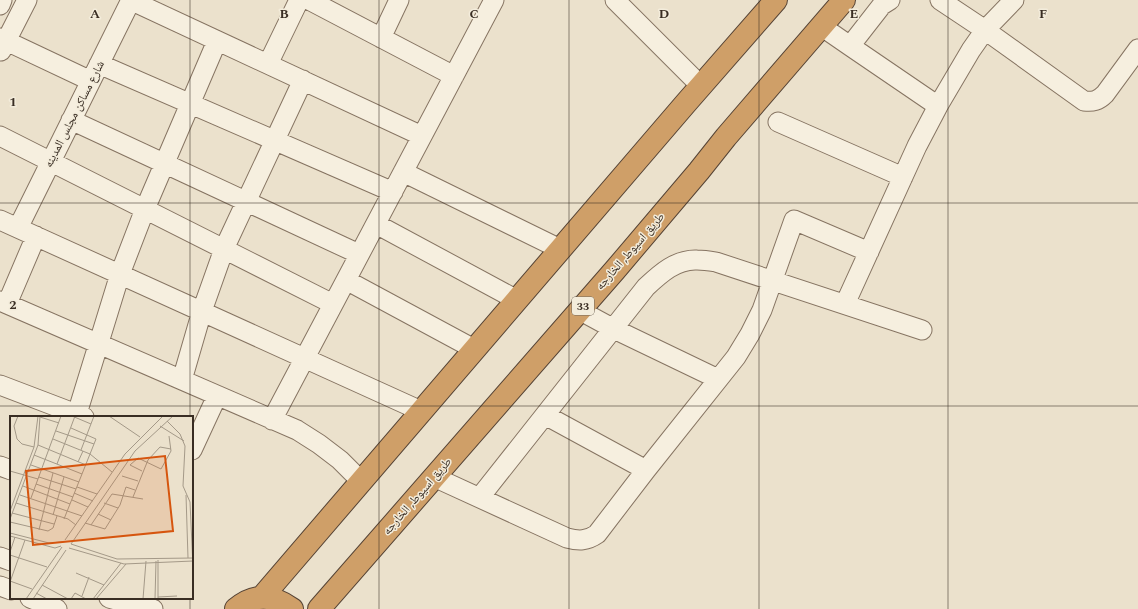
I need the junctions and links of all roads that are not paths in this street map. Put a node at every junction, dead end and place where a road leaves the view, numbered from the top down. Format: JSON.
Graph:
{"nodes":[{"id":1,"x":2,"y":0,"type":"edge"},
{"id":2,"x":27,"y":0,"type":"edge"},
{"id":3,"x":130,"y":0,"type":"edge"},
{"id":4,"x":299,"y":0,"type":"edge"},
{"id":5,"x":309,"y":0,"type":"edge"},
{"id":6,"x":399,"y":0,"type":"edge"},
{"id":7,"x":615,"y":0,"type":"edge"},
{"id":8,"x":776,"y":0,"type":"edge"},
{"id":9,"x":844,"y":0,"type":"edge"},
{"id":10,"x":890,"y":0,"type":"edge"},
{"id":11,"x":940,"y":0,"type":"edge"},
{"id":12,"x":1014,"y":0,"type":"edge"},
{"id":13,"x":487,"y":3,"type":"edge"},
{"id":14,"x":0,"y":5,"type":"edge"},
{"id":15,"x":821,"y":26,"type":"junction"},
{"id":16,"x":985,"y":30,"type":"junction"},
{"id":17,"x":381,"y":38,"type":"junction"},
{"id":18,"x":217,"y":41,"type":"junction"},
{"id":19,"x":2,"y":43,"type":"edge"},
{"id":20,"x":850,"y":46,"type":"junction"},
{"id":21,"x":1138,"y":49,"type":"edge"},
{"id":22,"x":99,"y":64,"type":"junction"},
{"id":23,"x":268,"y":64,"type":"junction"},
{"id":24,"x":454,"y":76,"type":"junction"},
{"id":25,"x":303,"y":80,"type":"junction"},
{"id":26,"x":91,"y":81,"type":"junction"},
{"id":27,"x":701,"y":86,"type":"junction"},
{"id":28,"x":190,"y":104,"type":"junction"},
{"id":29,"x":938,"y":106,"type":"junction"},
{"id":30,"x":71,"y":120,"type":"junction"},
{"id":31,"x":778,"y":122,"type":"dead end"},
{"id":32,"x":0,"y":136,"type":"edge"},
{"id":33,"x":422,"y":136,"type":"junction"},
{"id":34,"x":275,"y":141,"type":"junction"},
{"id":35,"x":50,"y":162,"type":"junction"},
{"id":36,"x":165,"y":164,"type":"junction"},
{"id":37,"x":403,"y":172,"type":"junction"},
{"id":38,"x":903,"y":177,"type":"junction"},
{"id":39,"x":392,"y":192,"type":"junction"},
{"id":40,"x":246,"y":202,"type":"junction"},
{"id":41,"x":145,"y":209,"type":"junction"},
{"id":42,"x":0,"y":220,"type":"edge"},
{"id":43,"x":376,"y":224,"type":"junction"},
{"id":44,"x":18,"y":228,"type":"junction"},
{"id":45,"x":36,"y":236,"type":"junction"},
{"id":46,"x":224,"y":249,"type":"junction"},
{"id":47,"x":560,"y":249,"type":"junction"},
{"id":48,"x":869,"y":252,"type":"junction"},
{"id":49,"x":360,"y":254,"type":"junction"},
{"id":50,"x":120,"y":274,"type":"junction"},
{"id":51,"x":346,"y":280,"type":"junction"},
{"id":52,"x":773,"y":280,"type":"junction"},
{"id":53,"x":517,"y":300,"type":"junction"},
{"id":54,"x":3,"y":302,"type":"edge"},
{"id":55,"x":333,"y":304,"type":"junction"},
{"id":56,"x":845,"y":304,"type":"junction"},
{"id":57,"x":579,"y":310,"type":"junction"},
{"id":58,"x":202,"y":311,"type":"junction"},
{"id":59,"x":614,"y":329,"type":"junction"},
{"id":60,"x":922,"y":330,"type":"dead end"},
{"id":61,"x":98,"y":344,"type":"junction"},
{"id":62,"x":474,"y":349,"type":"junction"},
{"id":63,"x":305,"y":358,"type":"junction"},
{"id":64,"x":718,"y":379,"type":"junction"},
{"id":65,"x":182,"y":380,"type":"junction"},
{"id":66,"x":0,"y":386,"type":"edge"},
{"id":67,"x":217,"y":396,"type":"junction"},
{"id":68,"x":421,"y":411,"type":"junction"},
{"id":69,"x":545,"y":415,"type":"junction"},
{"id":70,"x":79,"y":416,"type":"edge"},
{"id":71,"x":272,"y":420,"type":"junction"},
{"id":72,"x":193,"y":448,"type":"edge"},
{"id":73,"x":0,"y":466,"type":"edge"},
{"id":74,"x":10,"y":470,"type":"edge"},
{"id":75,"x":646,"y":470,"type":"junction"},
{"id":76,"x":434,"y":477,"type":"junction"},
{"id":77,"x":361,"y":481,"type":"junction"},
{"id":78,"x":480,"y":497,"type":"junction"},
{"id":79,"x":0,"y":557,"type":"edge"},
{"id":80,"x":10,"y":561,"type":"edge"},
{"id":81,"x":0,"y":586,"type":"edge"},
{"id":82,"x":10,"y":590,"type":"edge"},
{"id":83,"x":262,"y":597,"type":"junction"},
{"id":84,"x":32,"y":599,"type":"edge"},
{"id":85,"x":112,"y":599,"type":"edge"},
{"id":86,"x":57,"y":609,"type":"edge"},
{"id":87,"x":153,"y":609,"type":"edge"},
{"id":88,"x":236,"y":609,"type":"edge"},
{"id":89,"x":292,"y":609,"type":"edge"},
{"id":90,"x":318,"y":609,"type":"edge"}],
"edges":[{"from":1,"to":14,"type":"street"},
{"from":2,"to":19,"type":"street"},
{"from":3,"to":18,"type":"street"},
{"from":3,"to":22,"type":"street","name":"شارع مساكن مجلس المدينه"},
{"from":4,"to":23,"type":"street"},
{"from":5,"to":17,"type":"street"},
{"from":6,"to":17,"type":"street"},
{"from":7,"to":27,"type":"street"},
{"from":8,"to":27,"type":"highway"},
{"from":9,"to":15,"type":"highway","name":"طريق اسيوط, الخارجه","number":"33"},
{"from":10,"to":20,"type":"street"},
{"from":11,"to":16,"type":"street"},
{"from":12,"to":16,"type":"street"},
{"from":13,"to":24,"type":"street"},
{"from":15,"to":20,"type":"street"},
{"from":15,"to":57,"type":"highway","name":"طريق اسيوط, الخارجه","number":"33"},
{"from":16,"to":21,"type":"street"},
{"from":16,"to":29,"type":"street"},
{"from":17,"to":24,"type":"street"},
{"from":18,"to":23,"type":"street"},
{"from":18,"to":28,"type":"street"},
{"from":19,"to":26,"type":"street"},
{"from":20,"to":29,"type":"street"},
{"from":22,"to":26,"type":"street","name":"شارع مساكن مجلس المدينه"},
{"from":22,"to":28,"type":"street"},
{"from":23,"to":25,"type":"street"},
{"from":24,"to":33,"type":"street"},
{"from":25,"to":33,"type":"street"},
{"from":25,"to":34,"type":"street"},
{"from":26,"to":30,"type":"street","name":"شارع مساكن مجلس المدينه"},
{"from":27,"to":47,"type":"highway"},
{"from":28,"to":34,"type":"street"},
{"from":28,"to":36,"type":"street"},
{"from":29,"to":38,"type":"street"},
{"from":30,"to":35,"type":"street","name":"شارع مساكن مجلس المدينه"},
{"from":30,"to":36,"type":"street"},
{"from":31,"to":38,"type":"street"},
{"from":32,"to":35,"type":"street"},
{"from":33,"to":37,"type":"street"},
{"from":34,"to":39,"type":"street"},
{"from":34,"to":40,"type":"street"},
{"from":35,"to":41,"type":"street"},
{"from":35,"to":44,"type":"street","name":"شارع مساكن مجلس المدينه"},
{"from":36,"to":40,"type":"street"},
{"from":36,"to":41,"type":"street"},
{"from":37,"to":39,"type":"street"},
{"from":37,"to":47,"type":"street"},
{"from":38,"to":48,"type":"street"},
{"from":39,"to":43,"type":"street"},
{"from":40,"to":46,"type":"street"},
{"from":40,"to":49,"type":"street"},
{"from":41,"to":46,"type":"street"},
{"from":41,"to":50,"type":"street"},
{"from":42,"to":44,"type":"street"},
{"from":43,"to":49,"type":"street"},
{"from":43,"to":53,"type":"street"},
{"from":44,"to":45,"type":"street"},
{"from":45,"to":50,"type":"street"},
{"from":45,"to":54,"type":"street"},
{"from":46,"to":55,"type":"street"},
{"from":46,"to":58,"type":"street"},
{"from":47,"to":53,"type":"highway"},
{"from":48,"to":52,"type":"street"},
{"from":48,"to":56,"type":"street"},
{"from":49,"to":51,"type":"street"},
{"from":50,"to":58,"type":"street"},
{"from":50,"to":61,"type":"street"},
{"from":51,"to":55,"type":"street"},
{"from":51,"to":62,"type":"street"},
{"from":52,"to":56,"type":"street"},
{"from":52,"to":59,"type":"street"},
{"from":52,"to":64,"type":"street"},
{"from":53,"to":62,"type":"highway"},
{"from":54,"to":61,"type":"street"},
{"from":55,"to":63,"type":"street"},
{"from":56,"to":60,"type":"street"},
{"from":57,"to":59,"type":"street"},
{"from":57,"to":76,"type":"highway","name":"طريق اسيوط, الخارجه","number":"33"},
{"from":58,"to":63,"type":"street"},
{"from":58,"to":65,"type":"street"},
{"from":59,"to":64,"type":"street"},
{"from":59,"to":69,"type":"street"},
{"from":61,"to":65,"type":"street"},
{"from":61,"to":70,"type":"street"},
{"from":62,"to":68,"type":"highway"},
{"from":63,"to":68,"type":"street"},
{"from":63,"to":71,"type":"street"},
{"from":64,"to":75,"type":"street"},
{"from":65,"to":67,"type":"street"},
{"from":66,"to":70,"type":"street"},
{"from":67,"to":71,"type":"street"},
{"from":67,"to":72,"type":"street"},
{"from":68,"to":77,"type":"highway"},
{"from":69,"to":75,"type":"street"},
{"from":69,"to":78,"type":"street"},
{"from":71,"to":77,"type":"street"},
{"from":73,"to":74,"type":"street"},
{"from":75,"to":78,"type":"street"},
{"from":76,"to":78,"type":"street"},
{"from":76,"to":90,"type":"highway","name":"طريق اسيوط, الخارجه","number":"33"},
{"from":77,"to":83,"type":"highway"},
{"from":79,"to":80,"type":"street"},
{"from":81,"to":82,"type":"street"},
{"from":83,"to":88,"type":"highway"},
{"from":83,"to":89,"type":"highway"},
{"from":84,"to":86,"type":"street"},
{"from":85,"to":87,"type":"street"}]}
